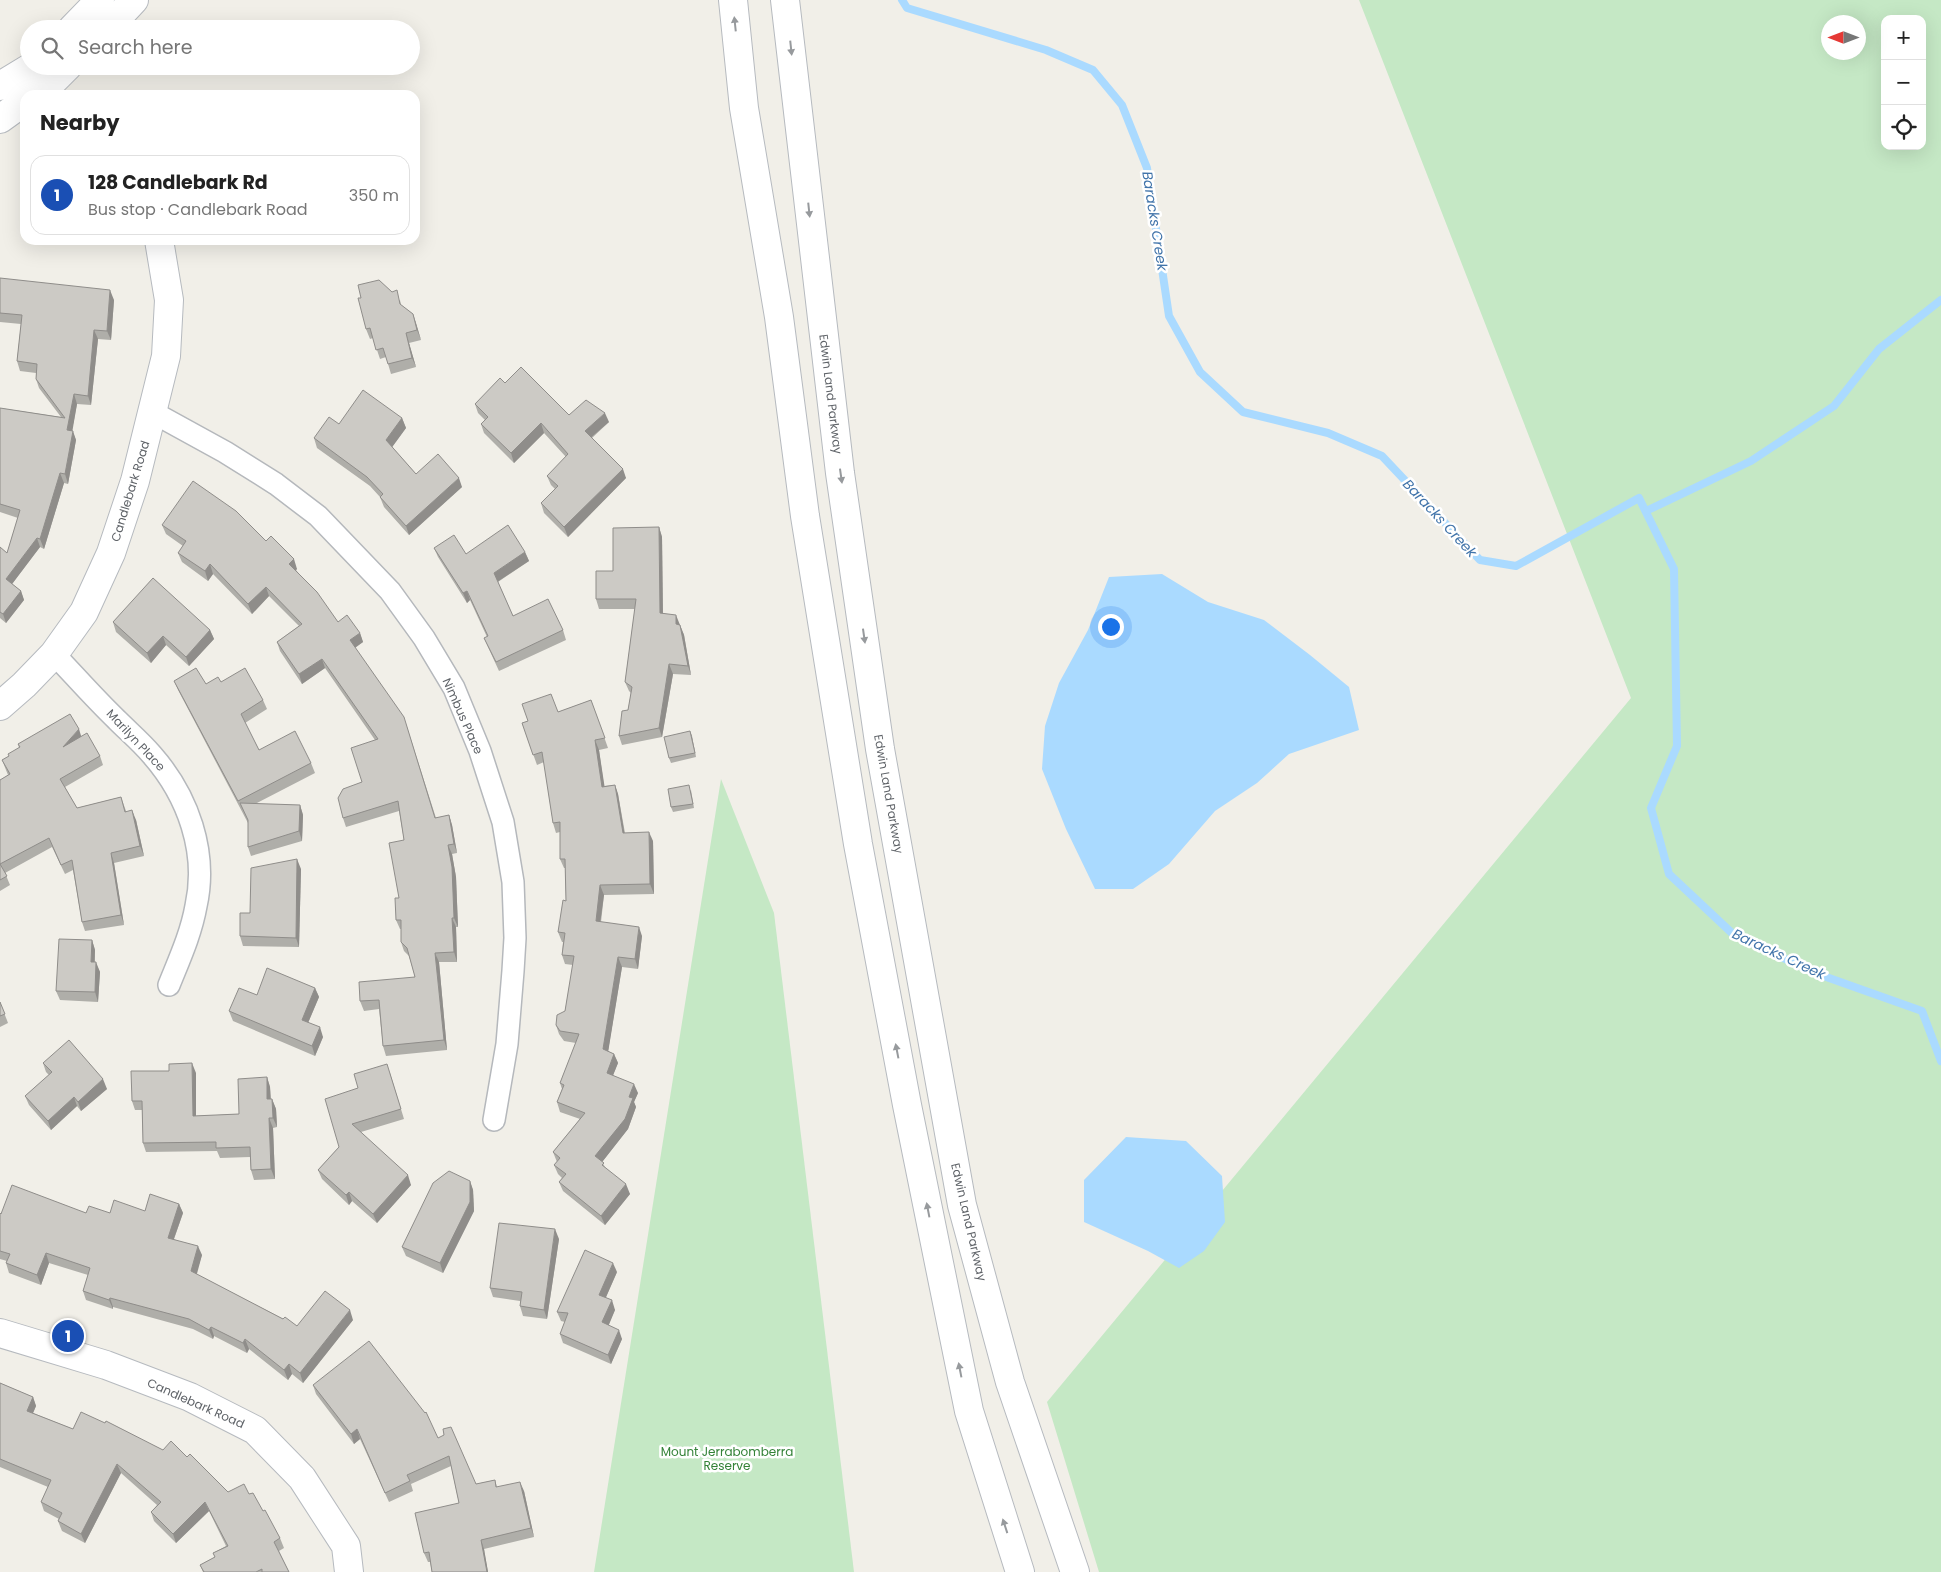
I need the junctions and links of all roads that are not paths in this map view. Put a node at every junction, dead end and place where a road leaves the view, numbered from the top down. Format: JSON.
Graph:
{"nodes":[{"id":1,"x":100,"y":0,"type":"edge"},
{"id":2,"x":134,"y":0,"type":"edge"},
{"id":3,"x":733,"y":0,"type":"edge"},
{"id":4,"x":785,"y":0,"type":"edge"},
{"id":5,"x":81,"y":20,"type":"edge"},
{"id":6,"x":115,"y":20,"type":"edge"},
{"id":7,"x":49,"y":78,"type":"edge"},
{"id":8,"x":0,"y":86,"type":"edge"},
{"id":9,"x":20,"y":105,"type":"edge"},
{"id":10,"x":0,"y":119,"type":"edge"},
{"id":11,"x":160,"y":245,"type":"edge"},
{"id":12,"x":154,"y":413,"type":"junction"},
{"id":13,"x":54,"y":654,"type":"junction"},
{"id":14,"x":0,"y":706,"type":"edge"},
{"id":15,"x":169,"y":986,"type":"dead end"},
{"id":16,"x":494,"y":1120,"type":"dead end"},
{"id":17,"x":0,"y":1333,"type":"edge"},
{"id":18,"x":349,"y":1572,"type":"edge"},
{"id":19,"x":1020,"y":1572,"type":"edge"},
{"id":20,"x":1075,"y":1572,"type":"edge"}],
"edges":[{"from":1,"to":5,"type":"main road"},
{"from":2,"to":6,"type":"main road"},
{"from":19,"to":3,"type":"main road","one_way":true},
{"from":4,"to":20,"type":"main road","name":"Edwin Land Parkway","one_way":true},
{"from":7,"to":8,"type":"main road"},
{"from":9,"to":10,"type":"main road"},
{"from":11,"to":12,"type":"main road","name":"Candlebark Road"},
{"from":12,"to":13,"type":"main road","name":"Candlebark Road"},
{"from":12,"to":16,"type":"street","name":"Nimbus Place"},
{"from":13,"to":14,"type":"main road","name":"Candlebark Road"},
{"from":13,"to":15,"type":"street","name":"Marilyn Place"},
{"from":17,"to":18,"type":"main road","name":"Candlebark Road"}]}
